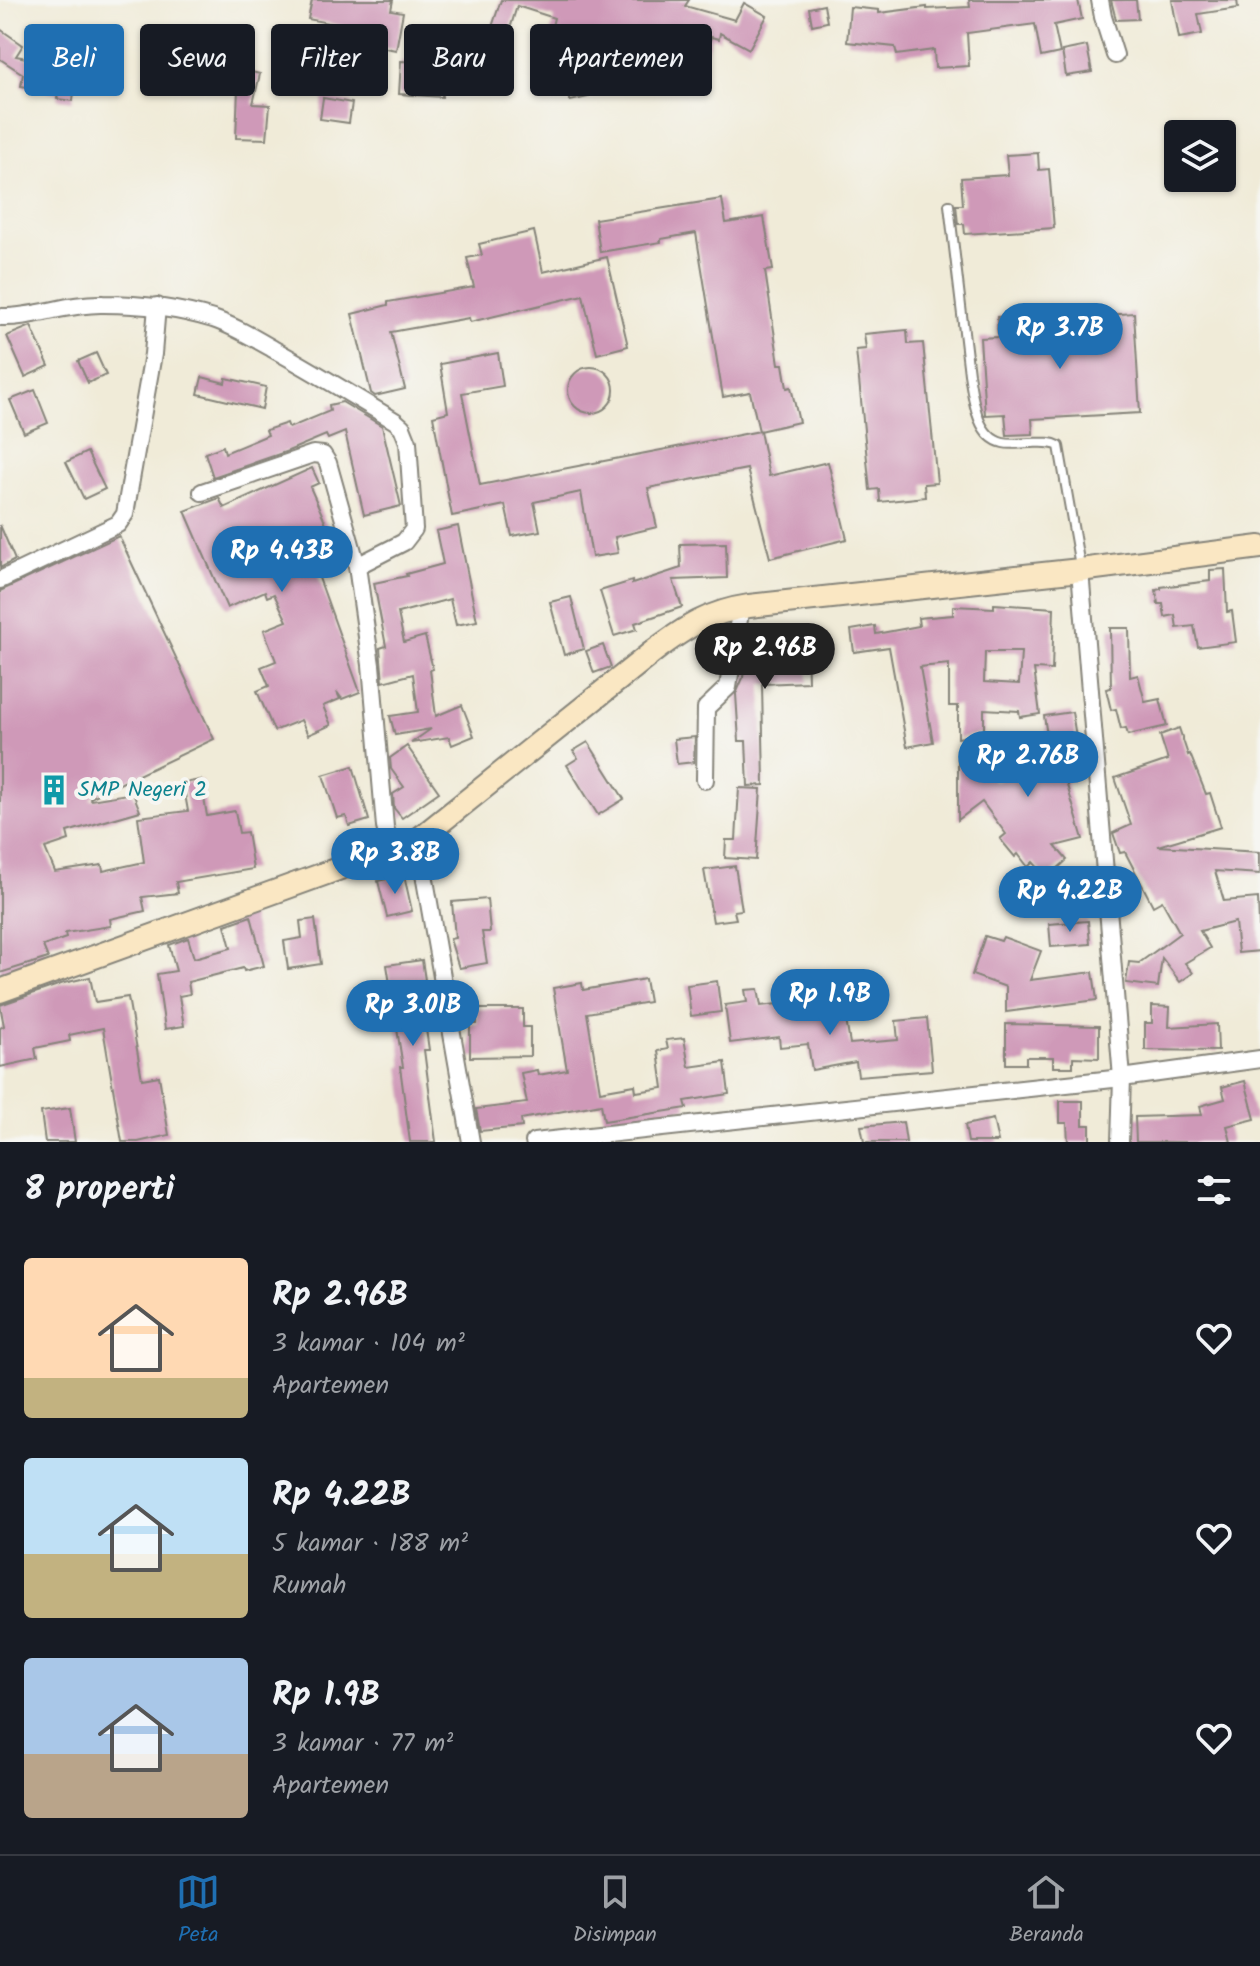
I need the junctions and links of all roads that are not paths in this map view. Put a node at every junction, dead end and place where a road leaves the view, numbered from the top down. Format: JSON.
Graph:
{"nodes":[{"id":1,"x":1100,"y":0,"type":"edge"},
{"id":2,"x":1115,"y":55,"type":"dead end"},
{"id":3,"x":949,"y":205,"type":"dead end"},
{"id":4,"x":157,"y":306,"type":"junction"},
{"id":5,"x":0,"y":317,"type":"edge"},
{"id":6,"x":202,"y":492,"type":"dead end"},
{"id":7,"x":1260,"y":547,"type":"edge"},
{"id":8,"x":357,"y":566,"type":"junction"},
{"id":9,"x":1080,"y":570,"type":"junction"},
{"id":10,"x":0,"y":580,"type":"edge"},
{"id":11,"x":741,"y":607,"type":"junction"},
{"id":12,"x":705,"y":780,"type":"dead end"},
{"id":13,"x":418,"y":840,"type":"junction"},
{"id":14,"x":391,"y":851,"type":"junction"},
{"id":15,"x":0,"y":991,"type":"edge"},
{"id":16,"x":1260,"y":1059,"type":"edge"},
{"id":17,"x":1122,"y":1078,"type":"junction"},
{"id":18,"x":471,"y":1142,"type":"edge"},
{"id":19,"x":534,"y":1142,"type":"edge"},
{"id":20,"x":1120,"y":1142,"type":"edge"}],
"edges":[{"from":1,"to":2,"type":"street"},
{"from":3,"to":9,"type":"lane"},
{"from":4,"to":5,"type":"street"},
{"from":4,"to":8,"type":"street"},
{"from":4,"to":10,"type":"street"},
{"from":6,"to":8,"type":"street"},
{"from":7,"to":9,"type":"street"},
{"from":8,"to":14,"type":"street"},
{"from":9,"to":11,"type":"street"},
{"from":9,"to":17,"type":"street"},
{"from":11,"to":12,"type":"street"},
{"from":11,"to":13,"type":"street"},
{"from":13,"to":14,"type":"street"},
{"from":13,"to":18,"type":"street"},
{"from":14,"to":15,"type":"street"},
{"from":16,"to":17,"type":"street"},
{"from":17,"to":19,"type":"street"},
{"from":17,"to":20,"type":"street"}]}
